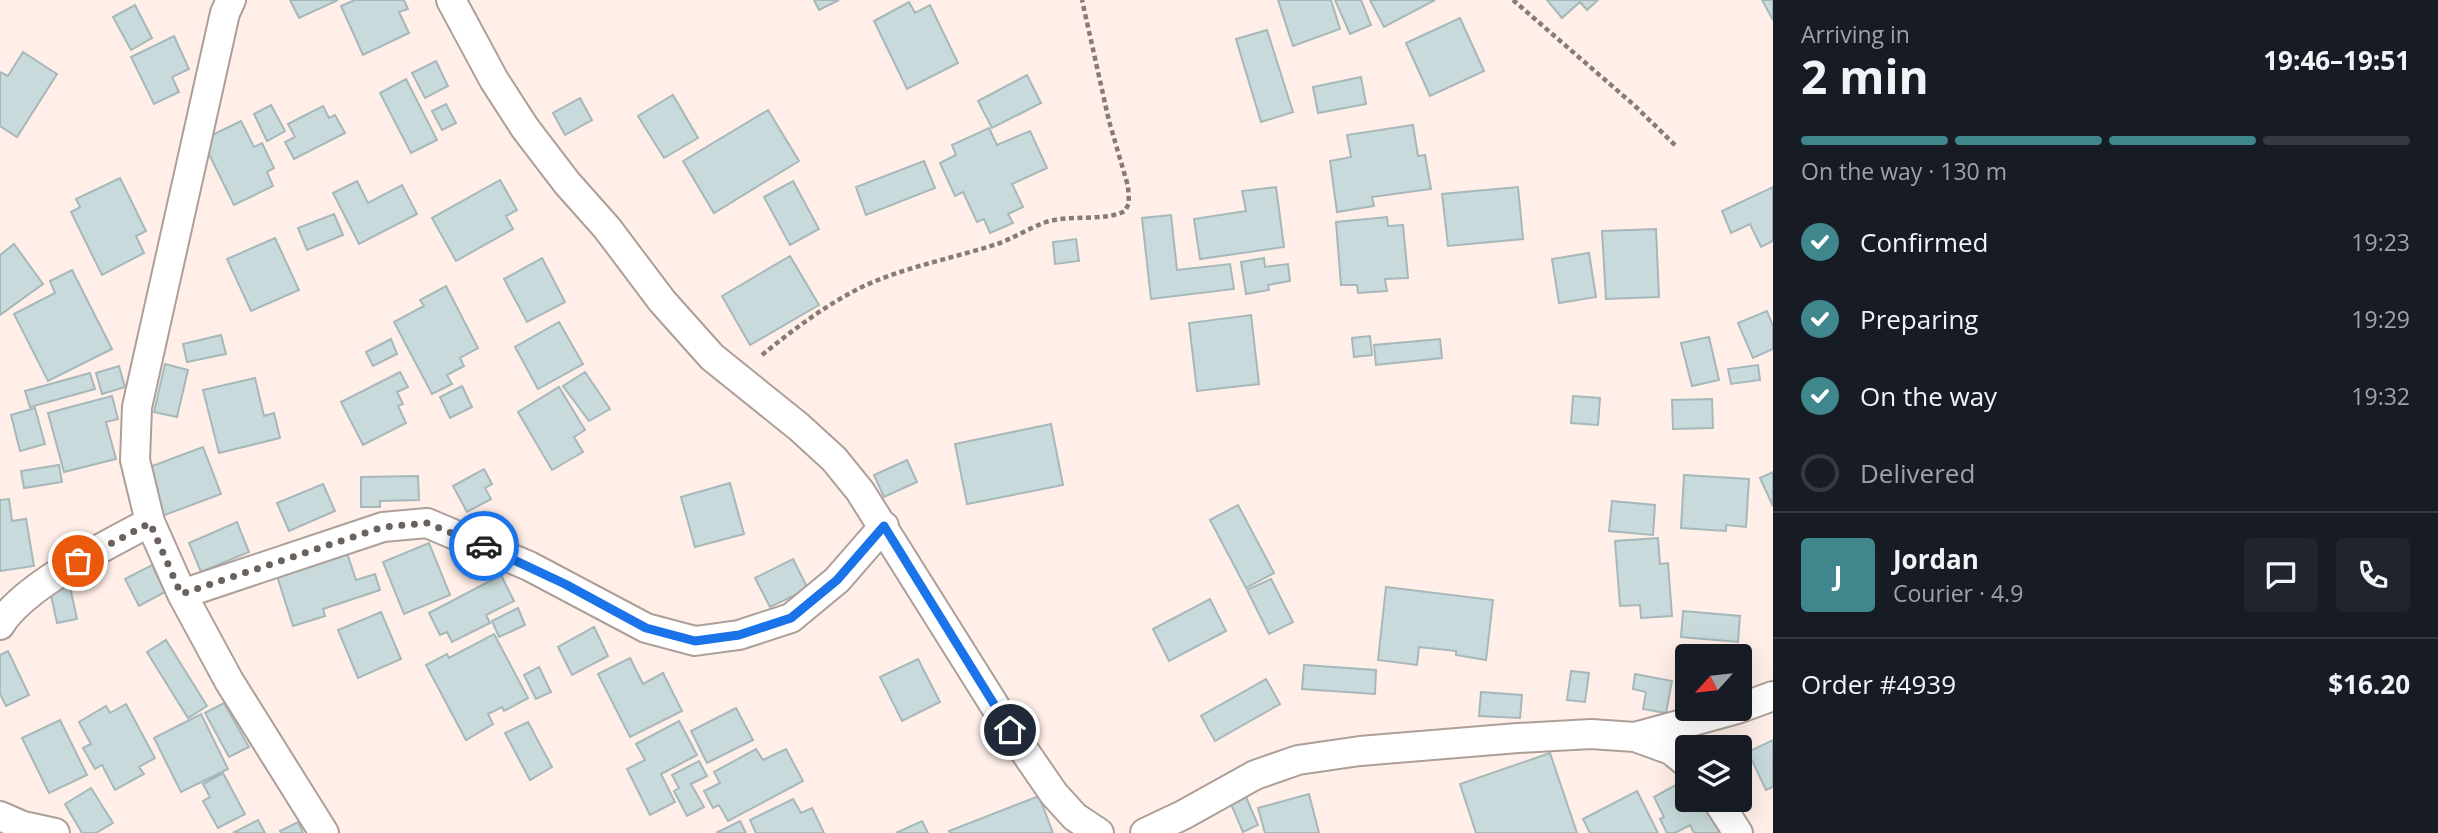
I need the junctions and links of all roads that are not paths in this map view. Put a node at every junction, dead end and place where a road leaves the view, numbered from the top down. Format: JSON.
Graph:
{"nodes":[{"id":1,"x":231,"y":0,"type":"edge"},
{"id":2,"x":452,"y":0,"type":"edge"},
{"id":3,"x":150,"y":523,"type":"junction"},
{"id":4,"x":884,"y":526,"type":"junction"},
{"id":5,"x":181,"y":594,"type":"junction"},
{"id":6,"x":0,"y":625,"type":"edge"},
{"id":7,"x":1773,"y":696,"type":"edge"},
{"id":8,"x":1752,"y":703,"type":"edge"},
{"id":9,"x":1692,"y":721,"type":"edge"},
{"id":10,"x":1635,"y":737,"type":"junction"},
{"id":11,"x":1675,"y":753,"type":"edge"},
{"id":12,"x":1725,"y":812,"type":"edge"},
{"id":13,"x":0,"y":816,"type":"edge"},
{"id":14,"x":46,"y":832,"type":"edge"},
{"id":15,"x":324,"y":833,"type":"edge"},
{"id":16,"x":1099,"y":833,"type":"edge"},
{"id":17,"x":1145,"y":833,"type":"edge"},
{"id":18,"x":1738,"y":833,"type":"edge"}],
"edges":[{"from":1,"to":3,"type":"street"},
{"from":2,"to":4,"type":"street"},
{"from":3,"to":5,"type":"street"},
{"from":3,"to":6,"type":"street"},
{"from":4,"to":5,"type":"street"},
{"from":4,"to":16,"type":"street"},
{"from":5,"to":15,"type":"street"},
{"from":7,"to":8,"type":"street"},
{"from":9,"to":10,"type":"street"},
{"from":10,"to":11,"type":"street"},
{"from":10,"to":17,"type":"street"},
{"from":12,"to":18,"type":"street"},
{"from":13,"to":14,"type":"street"}]}
